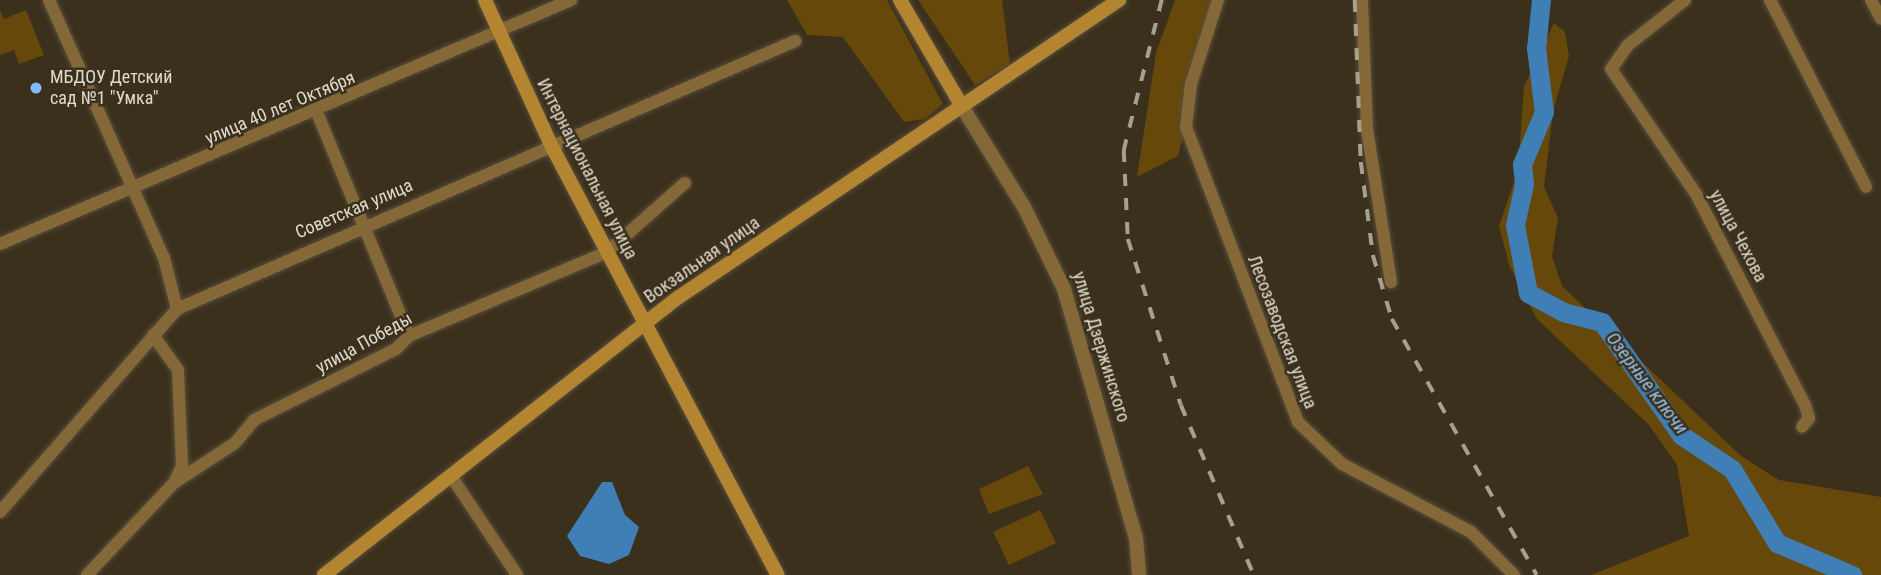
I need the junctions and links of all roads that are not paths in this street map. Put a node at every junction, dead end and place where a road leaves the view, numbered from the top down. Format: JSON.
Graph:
{"nodes":[{"id":1,"x":49,"y":0,"type":"edge"},
{"id":2,"x":485,"y":0,"type":"edge"},
{"id":3,"x":571,"y":0,"type":"edge"},
{"id":4,"x":900,"y":0,"type":"edge"},
{"id":5,"x":1119,"y":0,"type":"edge"},
{"id":6,"x":1218,"y":0,"type":"edge"},
{"id":7,"x":1362,"y":0,"type":"edge"},
{"id":8,"x":1685,"y":0,"type":"edge"},
{"id":9,"x":1770,"y":0,"type":"edge"},
{"id":10,"x":1871,"y":0,"type":"edge"},
{"id":11,"x":1881,"y":19,"type":"edge"},
{"id":12,"x":501,"y":34,"type":"junction"},
{"id":13,"x":795,"y":41,"type":"dead end"},
{"id":14,"x":961,"y":105,"type":"junction"},
{"id":15,"x":316,"y":110,"type":"junction"},
{"id":16,"x":551,"y":145,"type":"junction"},
{"id":17,"x":685,"y":183,"type":"dead end"},
{"id":18,"x":1866,"y":187,"type":"dead end"},
{"id":19,"x":133,"y":190,"type":"junction"},
{"id":20,"x":363,"y":223,"type":"junction"},
{"id":21,"x":0,"y":244,"type":"edge"},
{"id":22,"x":607,"y":252,"type":"junction"},
{"id":23,"x":1391,"y":282,"type":"dead end"},
{"id":24,"x":177,"y":309,"type":"junction"},
{"id":25,"x":643,"y":324,"type":"junction"},
{"id":26,"x":153,"y":335,"type":"junction"},
{"id":27,"x":409,"y":336,"type":"junction"},
{"id":28,"x":1802,"y":428,"type":"dead end"},
{"id":29,"x":451,"y":476,"type":"junction"},
{"id":30,"x":174,"y":483,"type":"junction"},
{"id":31,"x":0,"y":512,"type":"edge"},
{"id":32,"x":88,"y":575,"type":"edge"},
{"id":33,"x":324,"y":575,"type":"edge"},
{"id":34,"x":517,"y":575,"type":"edge"},
{"id":35,"x":778,"y":575,"type":"edge"},
{"id":36,"x":1139,"y":575,"type":"edge"},
{"id":37,"x":1514,"y":575,"type":"edge"}],
"edges":[{"from":1,"to":19,"type":"street"},
{"from":2,"to":12,"type":"main road","name":"Интернациональная улица"},
{"from":3,"to":12,"type":"street","name":"улица 40 лет Октября"},
{"from":4,"to":14,"type":"main road","name":"улица Дзержинского"},
{"from":5,"to":14,"type":"main road","name":"Вокзальная улица"},
{"from":6,"to":37,"type":"street","name":"Лесозаводская улица"},
{"from":7,"to":23,"type":"street"},
{"from":8,"to":28,"type":"street","name":"улица Чехова"},
{"from":9,"to":18,"type":"street"},
{"from":10,"to":11,"type":"street"},
{"from":12,"to":15,"type":"street","name":"улица 40 лет Октября"},
{"from":12,"to":16,"type":"main road","name":"Интернациональная улица"},
{"from":13,"to":16,"type":"street","name":"Советская улица"},
{"from":14,"to":25,"type":"main road","name":"Вокзальная улица"},
{"from":14,"to":36,"type":"street","name":"улица Дзержинского"},
{"from":15,"to":19,"type":"street","name":"улица 40 лет Октября"},
{"from":15,"to":20,"type":"street"},
{"from":16,"to":20,"type":"street","name":"Советская улица"},
{"from":16,"to":22,"type":"main road","name":"Интернациональная улица"},
{"from":17,"to":22,"type":"street","name":"улица Победы"},
{"from":19,"to":21,"type":"street","name":"улица 40 лет Октября"},
{"from":19,"to":24,"type":"street"},
{"from":20,"to":24,"type":"street","name":"Советская улица"},
{"from":20,"to":27,"type":"street"},
{"from":22,"to":25,"type":"main road","name":"Интернациональная улица"},
{"from":22,"to":27,"type":"street","name":"улица Победы"},
{"from":24,"to":26,"type":"street","name":"Советская улица"},
{"from":25,"to":29,"type":"main road","name":"Вокзальная улица"},
{"from":25,"to":35,"type":"main road","name":"Интернациональная улица"},
{"from":26,"to":30,"type":"street"},
{"from":26,"to":31,"type":"street","name":"Советская улица"},
{"from":27,"to":30,"type":"street","name":"улица Победы"},
{"from":29,"to":33,"type":"main road","name":"Вокзальная улица"},
{"from":29,"to":34,"type":"street"},
{"from":30,"to":32,"type":"street","name":"улица Победы"}]}
